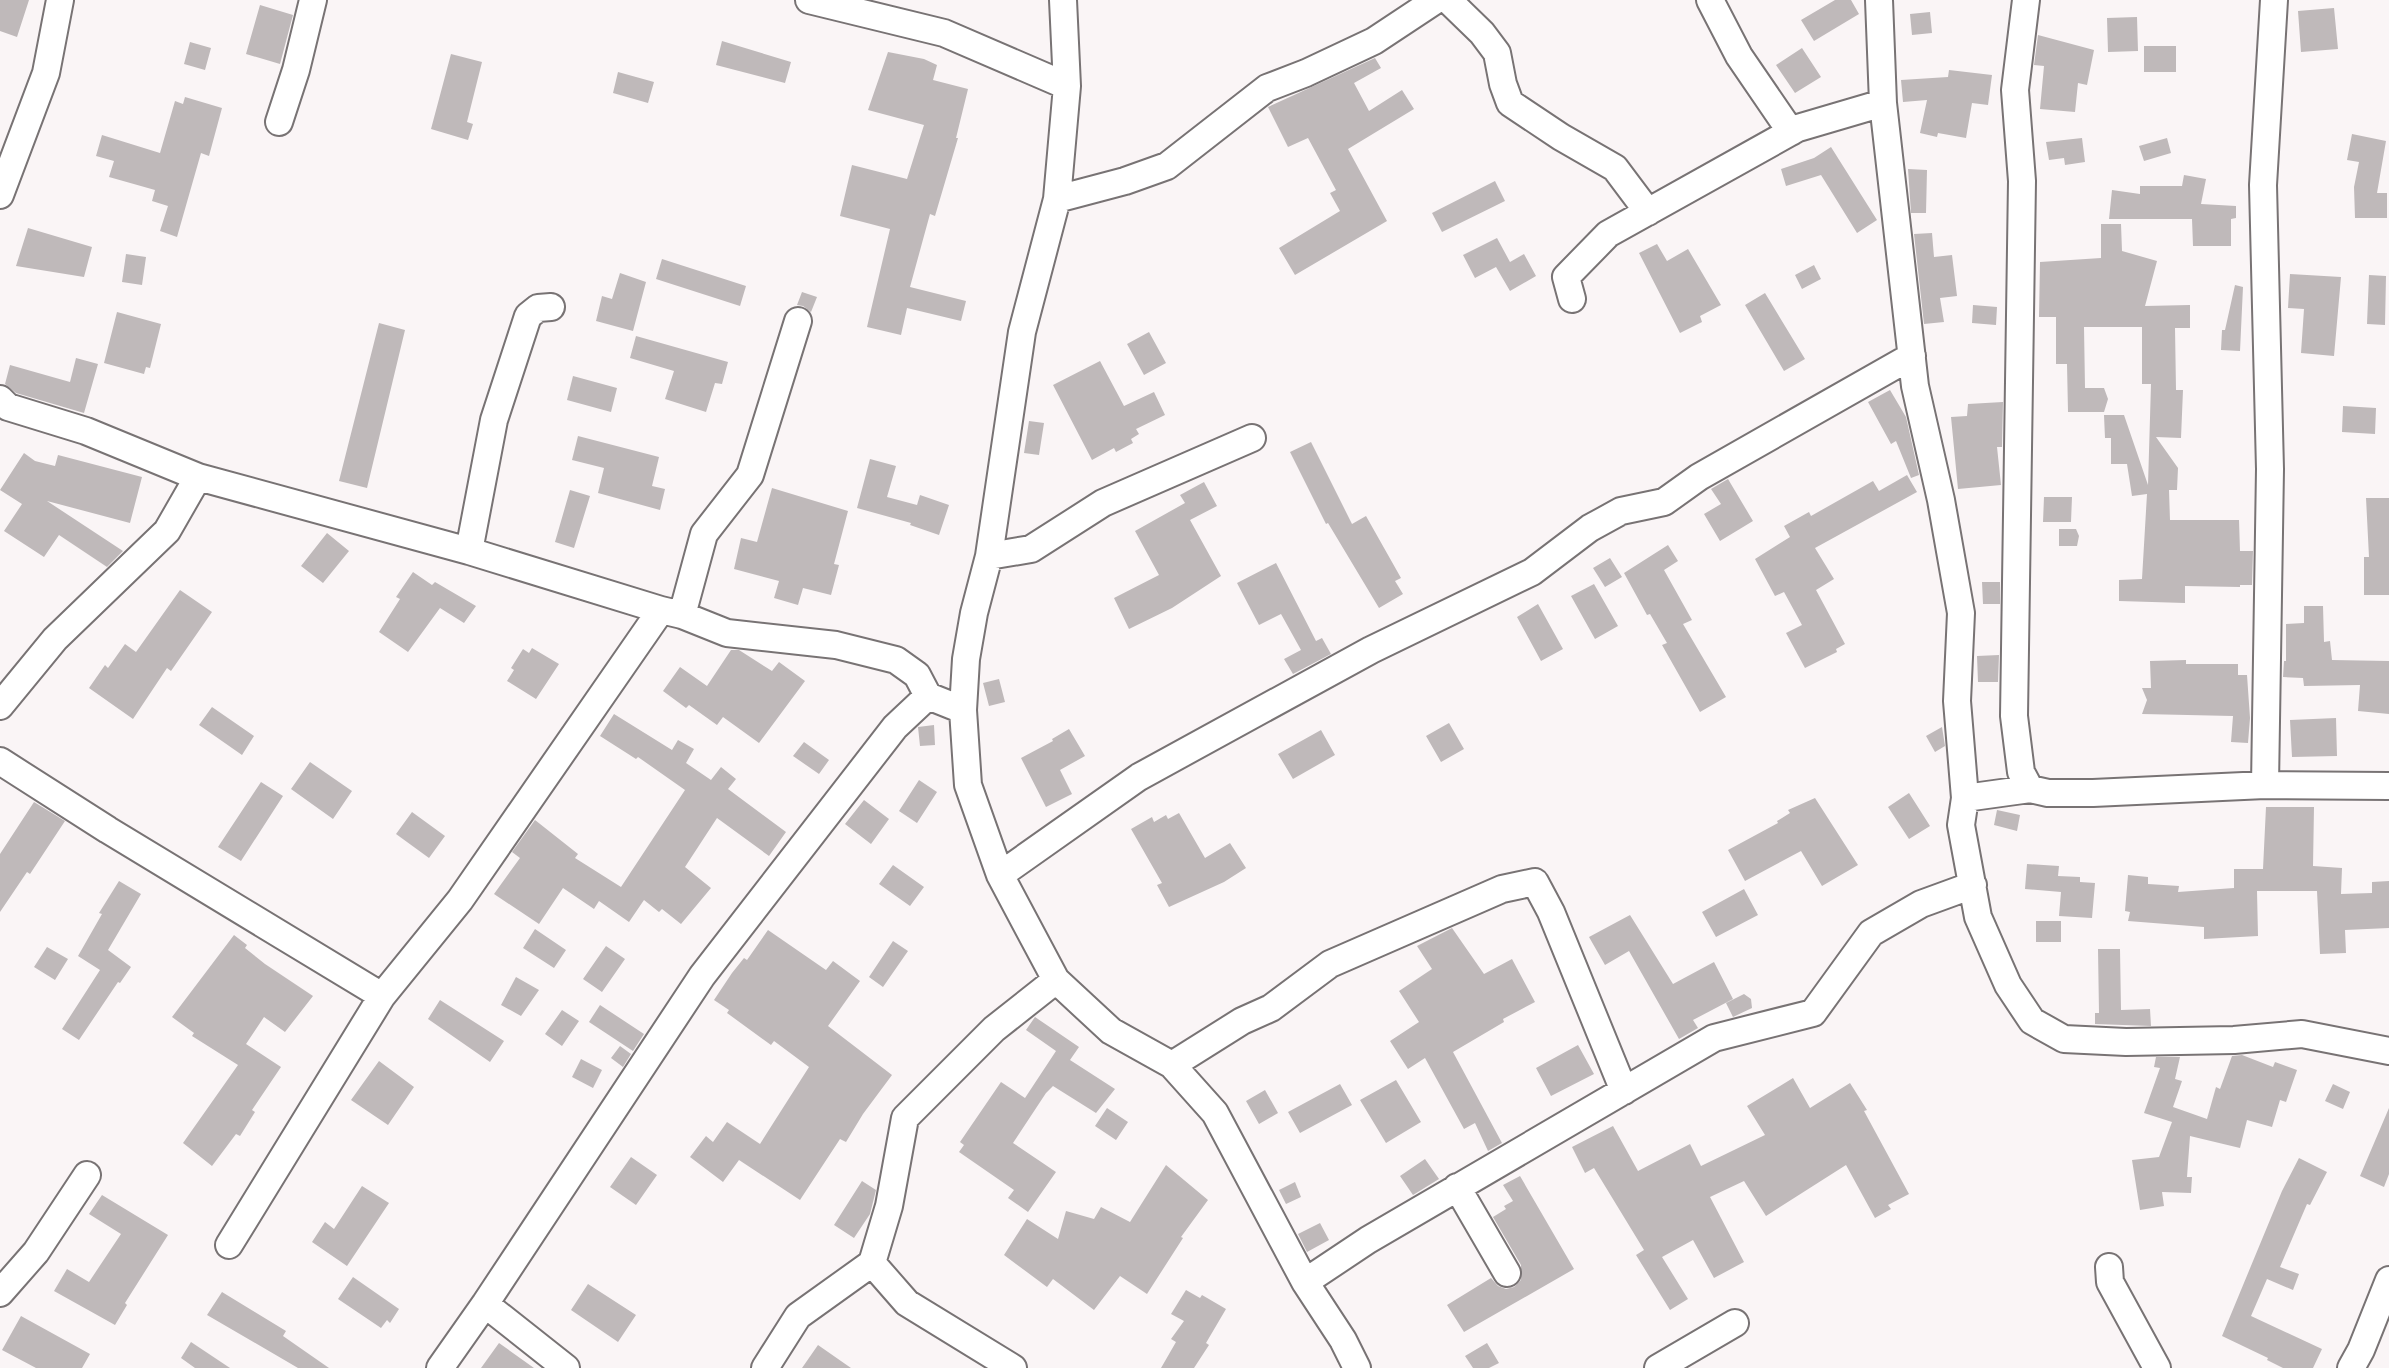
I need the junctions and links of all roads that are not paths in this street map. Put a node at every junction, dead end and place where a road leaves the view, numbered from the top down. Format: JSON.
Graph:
{"nodes":[{"id":1,"x":60,"y":0,"type":"edge"},
{"id":2,"x":313,"y":0,"type":"edge"},
{"id":3,"x":809,"y":0,"type":"edge"},
{"id":4,"x":1063,"y":0,"type":"edge"},
{"id":5,"x":1436,"y":0,"type":"edge"},
{"id":6,"x":1448,"y":0,"type":"edge"},
{"id":7,"x":1710,"y":0,"type":"edge"},
{"id":8,"x":1879,"y":0,"type":"edge"},
{"id":9,"x":2026,"y":0,"type":"edge"},
{"id":10,"x":2274,"y":0,"type":"edge"},
{"id":11,"x":1067,"y":86,"type":"junction"},
{"id":12,"x":1883,"y":103,"type":"junction"},
{"id":13,"x":279,"y":122,"type":"dead end"},
{"id":14,"x":1791,"y":132,"type":"junction"},
{"id":15,"x":0,"y":195,"type":"edge"},
{"id":16,"x":1057,"y":199,"type":"junction"},
{"id":17,"x":1648,"y":212,"type":"junction"},
{"id":18,"x":1572,"y":299,"type":"dead end"},
{"id":19,"x":551,"y":307,"type":"dead end"},
{"id":20,"x":798,"y":321,"type":"dead end"},
{"id":21,"x":1912,"y":356,"type":"junction"},
{"id":22,"x":0,"y":399,"type":"edge"},
{"id":23,"x":1252,"y":438,"type":"dead end"},
{"id":24,"x":198,"y":477,"type":"junction"},
{"id":25,"x":469,"y":551,"type":"junction"},
{"id":26,"x":989,"y":556,"type":"junction"},
{"id":27,"x":672,"y":612,"type":"junction"},
{"id":28,"x":928,"y":696,"type":"junction"},
{"id":29,"x":0,"y":706,"type":"edge"},
{"id":30,"x":963,"y":710,"type":"junction"},
{"id":31,"x":0,"y":761,"type":"edge"},
{"id":32,"x":2265,"y":785,"type":"junction"},
{"id":33,"x":2389,"y":786,"type":"edge"},
{"id":34,"x":2030,"y":789,"type":"junction"},
{"id":35,"x":1965,"y":798,"type":"junction"},
{"id":36,"x":1000,"y":875,"type":"junction"},
{"id":37,"x":1973,"y":885,"type":"junction"},
{"id":38,"x":1056,"y":980,"type":"junction"},
{"id":39,"x":382,"y":996,"type":"junction"},
{"id":40,"x":2389,"y":1051,"type":"edge"},
{"id":41,"x":1172,"y":1065,"type":"junction"},
{"id":42,"x":1624,"y":1091,"type":"junction"},
{"id":43,"x":87,"y":1175,"type":"dead end"},
{"id":44,"x":1457,"y":1187,"type":"junction"},
{"id":45,"x":229,"y":1245,"type":"dead end"},
{"id":46,"x":872,"y":1263,"type":"junction"},
{"id":47,"x":2109,"y":1267,"type":"dead end"},
{"id":48,"x":1507,"y":1273,"type":"dead end"},
{"id":49,"x":2389,"y":1280,"type":"edge"},
{"id":50,"x":1305,"y":1282,"type":"junction"},
{"id":51,"x":0,"y":1293,"type":"edge"},
{"id":52,"x":485,"y":1304,"type":"junction"},
{"id":53,"x":1735,"y":1323,"type":"dead end"},
{"id":54,"x":440,"y":1368,"type":"edge"},
{"id":55,"x":566,"y":1368,"type":"edge"},
{"id":56,"x":765,"y":1368,"type":"edge"},
{"id":57,"x":1013,"y":1368,"type":"edge"},
{"id":58,"x":1357,"y":1368,"type":"edge"},
{"id":59,"x":1658,"y":1368,"type":"edge"},
{"id":60,"x":2157,"y":1368,"type":"edge"},
{"id":61,"x":2351,"y":1368,"type":"edge"}],
"edges":[{"from":1,"to":15,"type":"street"},
{"from":2,"to":13,"type":"street"},
{"from":3,"to":11,"type":"street"},
{"from":4,"to":11,"type":"street"},
{"from":5,"to":16,"type":"street"},
{"from":6,"to":17,"type":"street"},
{"from":7,"to":14,"type":"street"},
{"from":8,"to":12,"type":"street"},
{"from":9,"to":34,"type":"street"},
{"from":10,"to":32,"type":"street"},
{"from":11,"to":16,"type":"street"},
{"from":12,"to":14,"type":"street"},
{"from":12,"to":21,"type":"street"},
{"from":14,"to":17,"type":"street"},
{"from":16,"to":26,"type":"street"},
{"from":17,"to":18,"type":"street"},
{"from":19,"to":25,"type":"street"},
{"from":20,"to":27,"type":"street"},
{"from":21,"to":35,"type":"street"},
{"from":21,"to":36,"type":"street"},
{"from":22,"to":24,"type":"street"},
{"from":23,"to":26,"type":"street"},
{"from":24,"to":25,"type":"street"},
{"from":24,"to":29,"type":"street"},
{"from":25,"to":27,"type":"street"},
{"from":26,"to":30,"type":"street"},
{"from":27,"to":28,"type":"street"},
{"from":27,"to":39,"type":"street"},
{"from":28,"to":30,"type":"street"},
{"from":28,"to":52,"type":"street"},
{"from":30,"to":36,"type":"street"},
{"from":31,"to":39,"type":"street"},
{"from":32,"to":33,"type":"street"},
{"from":32,"to":34,"type":"street"},
{"from":34,"to":35,"type":"street"},
{"from":35,"to":37,"type":"street"},
{"from":36,"to":38,"type":"street"},
{"from":37,"to":40,"type":"street"},
{"from":37,"to":42,"type":"street"},
{"from":38,"to":41,"type":"street"},
{"from":38,"to":46,"type":"street"},
{"from":39,"to":45,"type":"street"},
{"from":41,"to":42,"type":"street"},
{"from":41,"to":50,"type":"street"},
{"from":42,"to":44,"type":"street"},
{"from":43,"to":51,"type":"street"},
{"from":44,"to":48,"type":"street"},
{"from":44,"to":50,"type":"street"},
{"from":46,"to":56,"type":"street"},
{"from":46,"to":57,"type":"street"},
{"from":47,"to":60,"type":"street"},
{"from":49,"to":61,"type":"street"},
{"from":50,"to":58,"type":"street"},
{"from":52,"to":54,"type":"street"},
{"from":52,"to":55,"type":"street"},
{"from":53,"to":59,"type":"street"}]}
